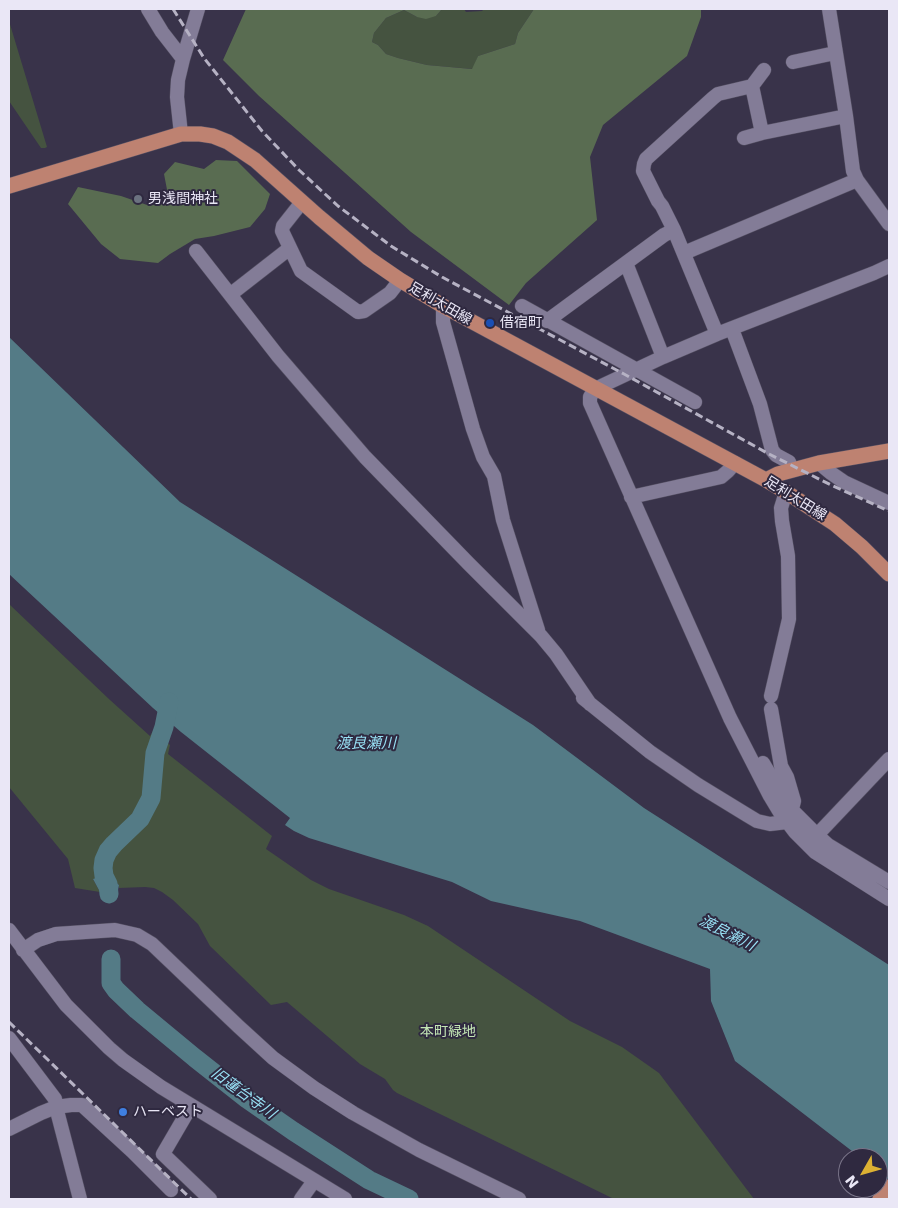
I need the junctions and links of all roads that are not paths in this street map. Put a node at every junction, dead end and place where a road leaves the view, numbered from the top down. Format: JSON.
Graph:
{"nodes":[{"id":1,"x":148,"y":9,"type":"edge"},
{"id":2,"x":828,"y":9,"type":"edge"},
{"id":3,"x":194,"y":11,"type":"edge"},
{"id":4,"x":835,"y":53,"type":"junction"},
{"id":5,"x":182,"y":59,"type":"junction"},
{"id":6,"x":793,"y":62,"type":"dead end"},
{"id":7,"x":764,"y":70,"type":"dead end"},
{"id":8,"x":752,"y":86,"type":"junction"},
{"id":9,"x":846,"y":116,"type":"junction"},
{"id":10,"x":762,"y":133,"type":"junction"},
{"id":11,"x":181,"y":134,"type":"junction"},
{"id":12,"x":744,"y":138,"type":"dead end"},
{"id":13,"x":857,"y":180,"type":"junction"},
{"id":14,"x":9,"y":186,"type":"edge"},
{"id":15,"x":302,"y":202,"type":"junction"},
{"id":16,"x":889,"y":224,"type":"edge"},
{"id":17,"x":674,"y":230,"type":"junction"},
{"id":18,"x":290,"y":248,"type":"junction"},
{"id":19,"x":196,"y":251,"type":"dead end"},
{"id":20,"x":684,"y":253,"type":"junction"},
{"id":21,"x":626,"y":262,"type":"junction"},
{"id":22,"x":889,"y":266,"type":"edge"},
{"id":23,"x":400,"y":280,"type":"junction"},
{"id":24,"x":231,"y":294,"type":"junction"},
{"id":25,"x":443,"y":306,"type":"junction"},
{"id":26,"x":522,"y":306,"type":"dead end"},
{"id":27,"x":547,"y":321,"type":"junction"},
{"id":28,"x":732,"y":328,"type":"junction"},
{"id":29,"x":717,"y":334,"type":"junction"},
{"id":30,"x":663,"y":357,"type":"junction"},
{"id":31,"x":636,"y":370,"type":"junction"},
{"id":32,"x":595,"y":389,"type":"junction"},
{"id":33,"x":695,"y":402,"type":"dead end"},
{"id":34,"x":889,"y":451,"type":"edge"},
{"id":35,"x":735,"y":463,"type":"junction"},
{"id":36,"x":819,"y":463,"type":"junction"},
{"id":37,"x":792,"y":470,"type":"junction"},
{"id":38,"x":766,"y":480,"type":"junction"},
{"id":39,"x":786,"y":492,"type":"junction"},
{"id":40,"x":632,"y":497,"type":"junction"},
{"id":41,"x":889,"y":503,"type":"edge"},
{"id":42,"x":889,"y":574,"type":"edge"},
{"id":43,"x":540,"y":636,"type":"junction"},
{"id":44,"x":574,"y":689,"type":"dead end"},
{"id":45,"x":590,"y":704,"type":"junction"},
{"id":46,"x":889,"y":759,"type":"edge"},
{"id":47,"x":789,"y":816,"type":"junction"},
{"id":48,"x":817,"y":835,"type":"junction"},
{"id":49,"x":889,"y":882,"type":"edge"},
{"id":50,"x":889,"y":899,"type":"edge"},
{"id":51,"x":9,"y":930,"type":"edge"},
{"id":52,"x":24,"y":950,"type":"junction"},
{"id":53,"x":9,"y":1038,"type":"edge"},
{"id":54,"x":191,"y":1106,"type":"junction"},
{"id":55,"x":56,"y":1107,"type":"junction"},
{"id":56,"x":9,"y":1129,"type":"edge"},
{"id":57,"x":314,"y":1181,"type":"junction"},
{"id":58,"x":889,"y":1187,"type":"edge"},
{"id":59,"x":170,"y":1190,"type":"dead end"},
{"id":60,"x":80,"y":1199,"type":"edge"},
{"id":61,"x":210,"y":1199,"type":"edge"},
{"id":62,"x":301,"y":1199,"type":"edge"},
{"id":63,"x":345,"y":1199,"type":"edge"},
{"id":64,"x":519,"y":1199,"type":"edge"},
{"id":65,"x":880,"y":1199,"type":"edge"}],
"edges":[{"from":1,"to":5,"type":"street"},
{"from":2,"to":4,"type":"street"},
{"from":3,"to":5,"type":"street"},
{"from":4,"to":6,"type":"street"},
{"from":4,"to":9,"type":"street"},
{"from":5,"to":11,"type":"street"},
{"from":7,"to":8,"type":"street"},
{"from":8,"to":10,"type":"street"},
{"from":8,"to":17,"type":"street"},
{"from":9,"to":10,"type":"street"},
{"from":9,"to":13,"type":"street"},
{"from":10,"to":12,"type":"street"},
{"from":11,"to":14,"type":"main road","name":"足利太田線"},
{"from":11,"to":15,"type":"main road","name":"足利太田線"},
{"from":13,"to":16,"type":"street"},
{"from":13,"to":20,"type":"street"},
{"from":15,"to":18,"type":"street"},
{"from":15,"to":23,"type":"main road","name":"足利太田線"},
{"from":17,"to":20,"type":"street"},
{"from":17,"to":21,"type":"street"},
{"from":18,"to":23,"type":"street"},
{"from":18,"to":24,"type":"street"},
{"from":19,"to":24,"type":"street"},
{"from":20,"to":29,"type":"street"},
{"from":21,"to":27,"type":"street"},
{"from":21,"to":30,"type":"street"},
{"from":22,"to":28,"type":"street"},
{"from":23,"to":25,"type":"main road","name":"足利太田線"},
{"from":24,"to":43,"type":"street"},
{"from":25,"to":32,"type":"main road","name":"足利太田線"},
{"from":25,"to":43,"type":"street"},
{"from":26,"to":27,"type":"street"},
{"from":27,"to":31,"type":"street"},
{"from":28,"to":29,"type":"street"},
{"from":28,"to":37,"type":"street"},
{"from":29,"to":30,"type":"street"},
{"from":30,"to":31,"type":"street"},
{"from":31,"to":32,"type":"street"},
{"from":31,"to":33,"type":"street"},
{"from":32,"to":35,"type":"main road","name":"足利太田線"},
{"from":32,"to":40,"type":"street"},
{"from":34,"to":36,"type":"main road"},
{"from":35,"to":38,"type":"main road","name":"足利太田線"},
{"from":35,"to":40,"type":"street"},
{"from":36,"to":37,"type":"main road"},
{"from":36,"to":41,"type":"street"},
{"from":37,"to":38,"type":"main road"},
{"from":38,"to":39,"type":"main road","name":"足利太田線"},
{"from":39,"to":42,"type":"main road","name":"足利太田線"},
{"from":39,"to":47,"type":"street"},
{"from":40,"to":47,"type":"street"},
{"from":43,"to":45,"type":"street"},
{"from":44,"to":45,"type":"street"},
{"from":45,"to":47,"type":"street"},
{"from":46,"to":48,"type":"street"},
{"from":47,"to":48,"type":"street"},
{"from":47,"to":50,"type":"street"},
{"from":48,"to":49,"type":"street"},
{"from":51,"to":52,"type":"street"},
{"from":52,"to":54,"type":"street"},
{"from":52,"to":64,"type":"street"},
{"from":53,"to":55,"type":"street"},
{"from":54,"to":57,"type":"street"},
{"from":54,"to":61,"type":"street"},
{"from":55,"to":56,"type":"street"},
{"from":55,"to":59,"type":"street"},
{"from":55,"to":60,"type":"street"},
{"from":57,"to":62,"type":"street"},
{"from":57,"to":63,"type":"street"},
{"from":58,"to":65,"type":"main road"}]}
